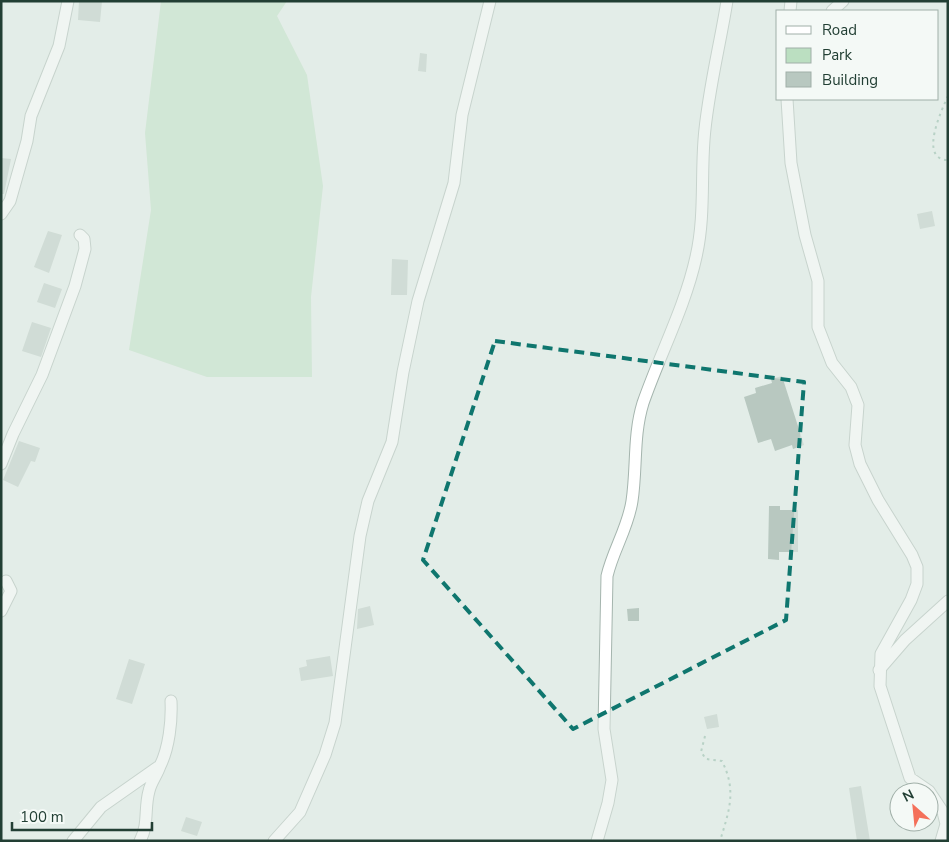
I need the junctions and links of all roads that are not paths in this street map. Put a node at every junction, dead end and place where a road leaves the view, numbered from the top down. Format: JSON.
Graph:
{"nodes":[{"id":1,"x":68,"y":1,"type":"edge"},
{"id":2,"x":490,"y":1,"type":"edge"},
{"id":3,"x":727,"y":1,"type":"edge"},
{"id":4,"x":843,"y":1,"type":"edge"},
{"id":5,"x":833,"y":10,"type":"edge"},
{"id":6,"x":787,"y":100,"type":"edge"},
{"id":7,"x":1,"y":214,"type":"edge"},
{"id":8,"x":80,"y":235,"type":"dead end"},
{"id":9,"x":1,"y":464,"type":"edge"},
{"id":10,"x":6,"y":581,"type":"dead end"},
{"id":11,"x":948,"y":601,"type":"edge"},
{"id":12,"x":1,"y":610,"type":"edge"},
{"id":13,"x":879,"y":670,"type":"junction"},
{"id":14,"x":171,"y":701,"type":"dead end"},
{"id":15,"x":161,"y":765,"type":"junction"},
{"id":16,"x":73,"y":841,"type":"edge"},
{"id":17,"x":140,"y":841,"type":"edge"},
{"id":18,"x":274,"y":841,"type":"edge"},
{"id":19,"x":597,"y":841,"type":"edge"},
{"id":20,"x":941,"y":841,"type":"edge"}],
"edges":[{"from":1,"to":7,"type":"street"},
{"from":2,"to":18,"type":"street"},
{"from":3,"to":19,"type":"street"},
{"from":4,"to":5,"type":"street"},
{"from":6,"to":13,"type":"street"},
{"from":8,"to":9,"type":"street"},
{"from":10,"to":12,"type":"street"},
{"from":11,"to":13,"type":"street"},
{"from":13,"to":20,"type":"street"},
{"from":14,"to":15,"type":"street"},
{"from":15,"to":16,"type":"street"},
{"from":15,"to":17,"type":"street"}]}
